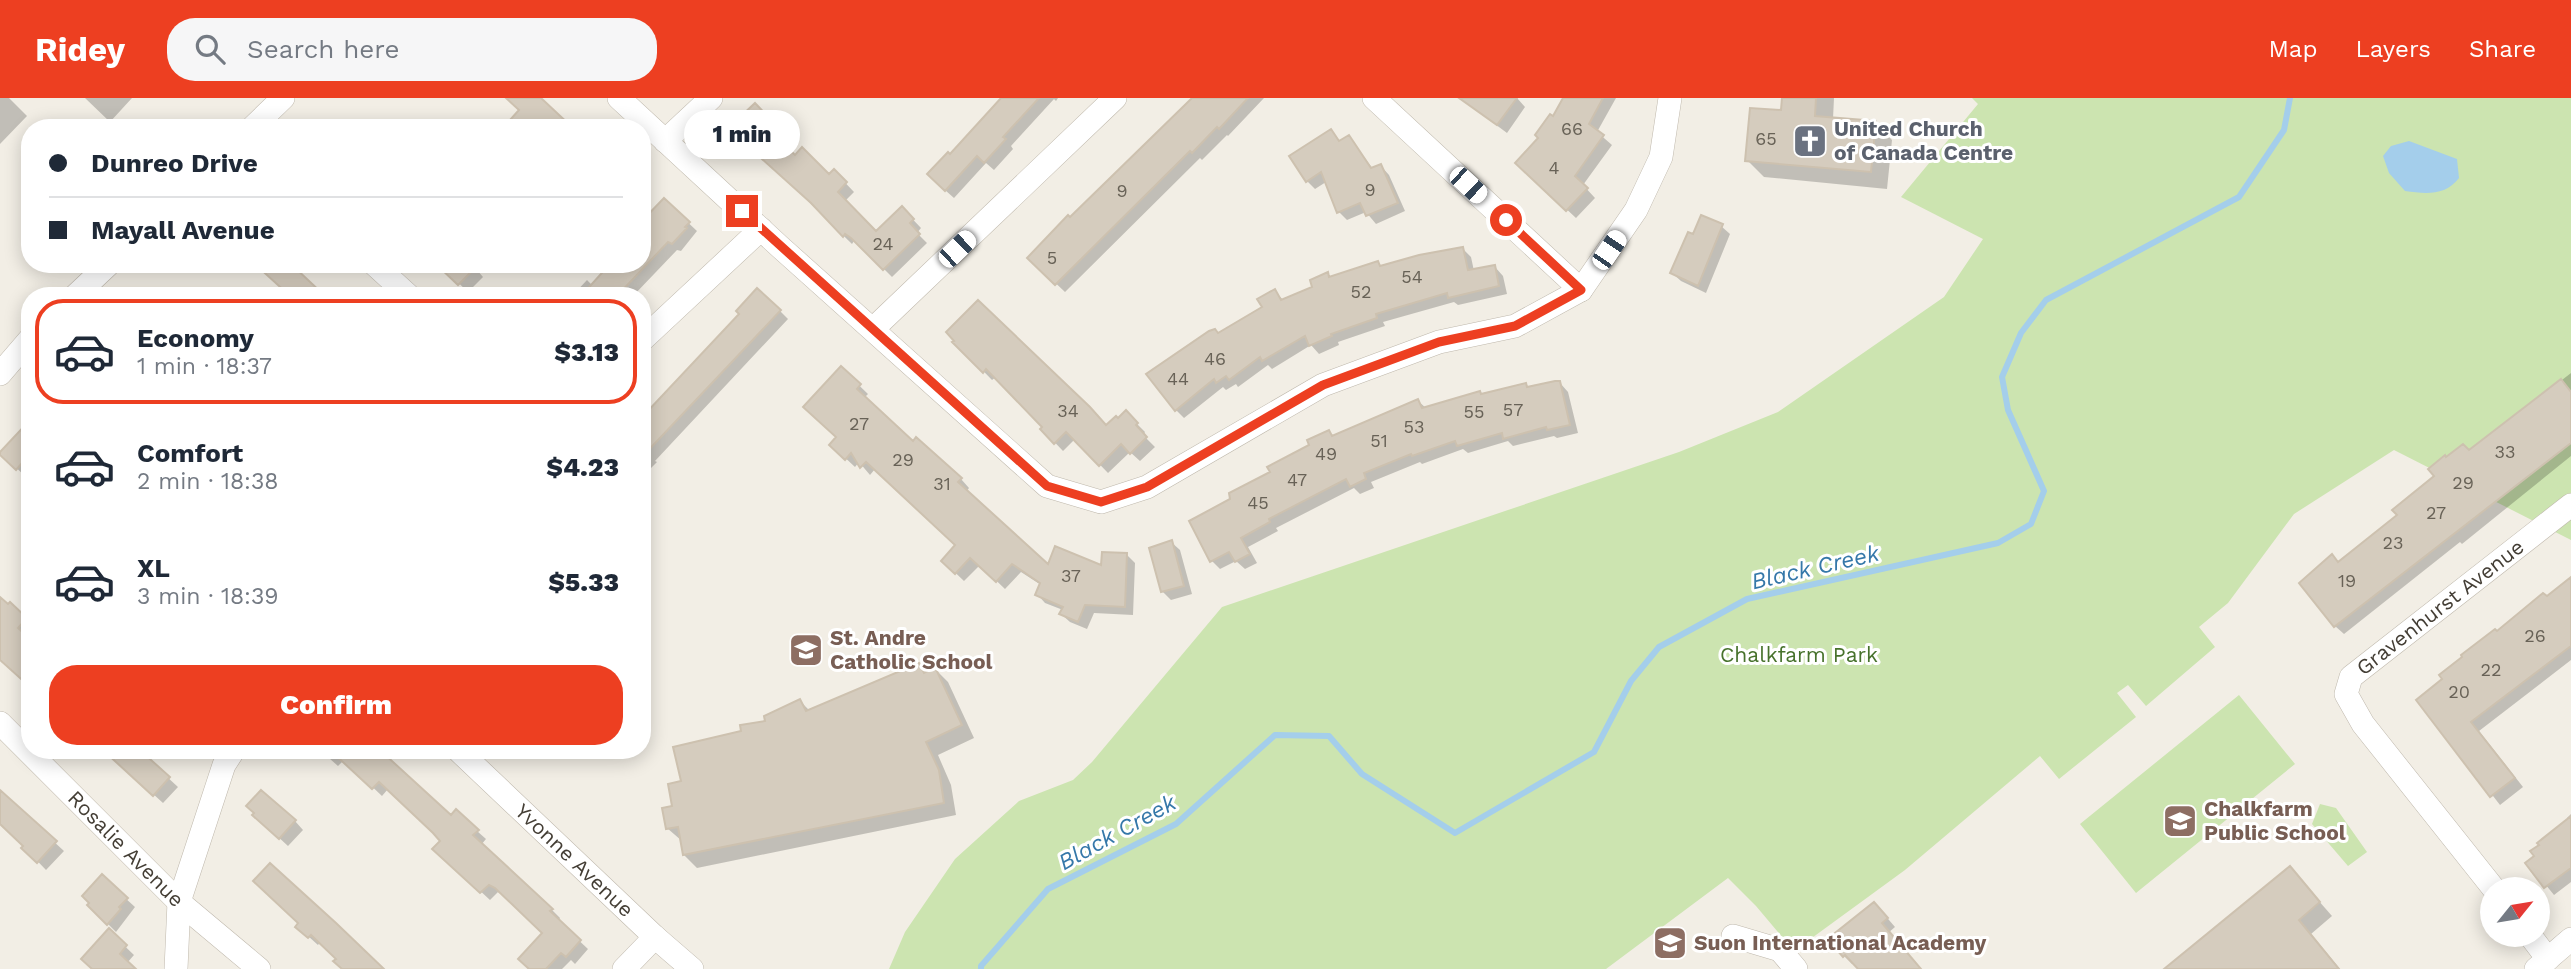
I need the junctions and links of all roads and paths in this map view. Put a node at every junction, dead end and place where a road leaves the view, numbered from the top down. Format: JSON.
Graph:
{"nodes":[{"id":1,"x":283,"y":98,"type":"edge"},
{"id":2,"x":619,"y":98,"type":"edge"},
{"id":3,"x":711,"y":98,"type":"edge"},
{"id":4,"x":1115,"y":98,"type":"edge"},
{"id":5,"x":1374,"y":98,"type":"edge"},
{"id":6,"x":1670,"y":98,"type":"edge"},
{"id":7,"x":261,"y":119,"type":"edge"},
{"id":8,"x":642,"y":119,"type":"edge"},
{"id":9,"x":651,"y":127,"type":"edge"},
{"id":10,"x":666,"y":141,"type":"junction"},
{"id":11,"x":761,"y":229,"type":"junction"},
{"id":12,"x":99,"y":273,"type":"edge"},
{"id":13,"x":384,"y":273,"type":"edge"},
{"id":14,"x":84,"y":287,"type":"edge"},
{"id":15,"x":398,"y":287,"type":"edge"},
{"id":16,"x":1581,"y":290,"type":"junction"},
{"id":17,"x":873,"y":329,"type":"junction"},
{"id":18,"x":651,"y":332,"type":"edge"},
{"id":19,"x":21,"y":350,"type":"edge"},
{"id":20,"x":0,"y":374,"type":"edge"},
{"id":21,"x":2571,"y":505,"type":"edge"},
{"id":22,"x":0,"y":723,"type":"edge"},
{"id":23,"x":21,"y":744,"type":"edge"},
{"id":24,"x":36,"y":759,"type":"edge"},
{"id":25,"x":228,"y":759,"type":"edge"},
{"id":26,"x":467,"y":759,"type":"edge"},
{"id":27,"x":2484,"y":877,"type":"edge"},
{"id":28,"x":179,"y":902,"type":"junction"},
{"id":29,"x":1733,"y":936,"type":"dead end"},
{"id":30,"x":655,"y":937,"type":"junction"},
{"id":31,"x":2571,"y":939,"type":"edge"},
{"id":32,"x":2535,"y":947,"type":"edge"},
{"id":33,"x":2542,"y":964,"type":"edge"},
{"id":34,"x":176,"y":969,"type":"edge"},
{"id":35,"x":259,"y":969,"type":"edge"},
{"id":36,"x":624,"y":969,"type":"edge"},
{"id":37,"x":692,"y":969,"type":"edge"},
{"id":38,"x":1796,"y":969,"type":"edge"}],
"edges":[{"from":1,"to":7,"type":"street"},
{"from":2,"to":8,"type":"street"},
{"from":3,"to":10,"type":"street"},
{"from":4,"to":17,"type":"street"},
{"from":5,"to":16,"type":"street"},
{"from":6,"to":16,"type":"street"},
{"from":9,"to":10,"type":"street"},
{"from":10,"to":11,"type":"street"},
{"from":11,"to":17,"type":"street"},
{"from":11,"to":18,"type":"street"},
{"from":12,"to":14,"type":"street"},
{"from":13,"to":15,"type":"street"},
{"from":16,"to":17,"type":"street"},
{"from":19,"to":20,"type":"street"},
{"from":21,"to":27,"type":"street","name":"Gravenhurst Avenue"},
{"from":22,"to":23,"type":"street","name":"Rosalie Avenue"},
{"from":24,"to":28,"type":"street","name":"Rosalie Avenue"},
{"from":25,"to":28,"type":"street"},
{"from":26,"to":30,"type":"street","name":"Yvonne Avenue"},
{"from":28,"to":34,"type":"street"},
{"from":28,"to":35,"type":"street","name":"Rosalie Avenue"},
{"from":29,"to":38,"type":"street"},
{"from":30,"to":36,"type":"street"},
{"from":30,"to":37,"type":"street","name":"Yvonne Avenue"},
{"from":31,"to":33,"type":"street"},
{"from":32,"to":33,"type":"street"}]}
